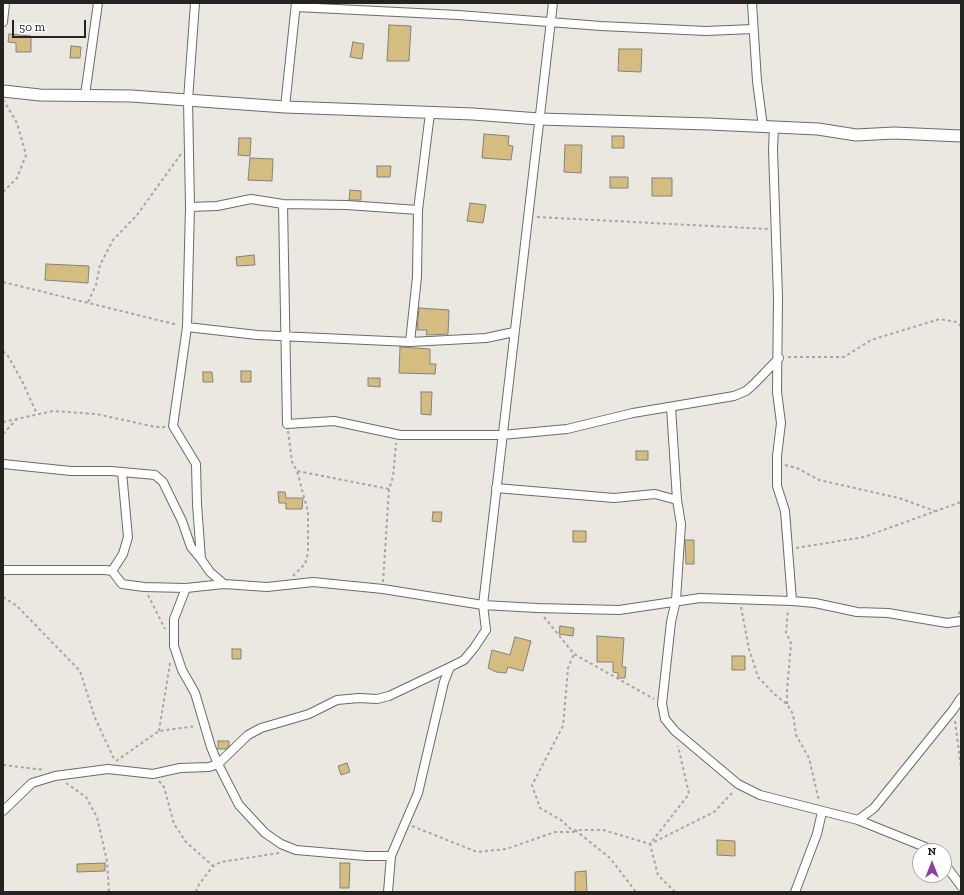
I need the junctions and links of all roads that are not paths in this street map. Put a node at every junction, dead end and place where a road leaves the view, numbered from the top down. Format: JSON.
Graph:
{"nodes":[{"id":1,"x":5,"y":3,"type":"edge"},
{"id":2,"x":98,"y":3,"type":"edge"},
{"id":3,"x":195,"y":3,"type":"edge"},
{"id":4,"x":553,"y":3,"type":"edge"},
{"id":5,"x":752,"y":3,"type":"edge"},
{"id":6,"x":296,"y":5,"type":"edge"},
{"id":7,"x":3,"y":22,"type":"edge"},
{"id":8,"x":550,"y":24,"type":"junction"},
{"id":9,"x":753,"y":29,"type":"junction"},
{"id":10,"x":3,"y":91,"type":"edge"},
{"id":11,"x":84,"y":95,"type":"junction"},
{"id":12,"x":188,"y":100,"type":"junction"},
{"id":13,"x":286,"y":107,"type":"junction"},
{"id":14,"x":430,"y":113,"type":"junction"},
{"id":15,"x":539,"y":119,"type":"junction"},
{"id":16,"x":763,"y":127,"type":"junction"},
{"id":17,"x":774,"y":127,"type":"junction"},
{"id":18,"x":961,"y":136,"type":"edge"},
{"id":19,"x":283,"y":204,"type":"junction"},
{"id":20,"x":190,"y":207,"type":"junction"},
{"id":21,"x":418,"y":210,"type":"junction"},
{"id":22,"x":186,"y":327,"type":"junction"},
{"id":23,"x":514,"y":332,"type":"junction"},
{"id":24,"x":284,"y":337,"type":"junction"},
{"id":25,"x":410,"y":342,"type":"junction"},
{"id":26,"x":779,"y":358,"type":"junction"},
{"id":27,"x":671,"y":407,"type":"junction"},
{"id":28,"x":502,"y":435,"type":"junction"},
{"id":29,"x":3,"y":464,"type":"edge"},
{"id":30,"x":122,"y":472,"type":"junction"},
{"id":31,"x":496,"y":488,"type":"junction"},
{"id":32,"x":677,"y":500,"type":"junction"},
{"id":33,"x":201,"y":559,"type":"junction"},
{"id":34,"x":3,"y":570,"type":"edge"},
{"id":35,"x":112,"y":571,"type":"junction"},
{"id":36,"x":224,"y":584,"type":"junction"},
{"id":37,"x":186,"y":588,"type":"junction"},
{"id":38,"x":676,"y":600,"type":"junction"},
{"id":39,"x":792,"y":601,"type":"junction"},
{"id":40,"x":483,"y":605,"type":"junction"},
{"id":41,"x":961,"y":621,"type":"edge"},
{"id":42,"x":450,"y":667,"type":"junction"},
{"id":43,"x":961,"y":698,"type":"edge"},
{"id":44,"x":218,"y":764,"type":"junction"},
{"id":45,"x":3,"y":811,"type":"edge"},
{"id":46,"x":822,"y":812,"type":"junction"},
{"id":47,"x":858,"y":820,"type":"junction"},
{"id":48,"x":914,"y":843,"type":"edge"},
{"id":49,"x":391,"y":856,"type":"junction"},
{"id":50,"x":952,"y":874,"type":"edge"},
{"id":51,"x":961,"y":886,"type":"edge"},
{"id":52,"x":388,"y":892,"type":"edge"},
{"id":53,"x":795,"y":892,"type":"edge"}],
"edges":[{"from":1,"to":7,"type":"street"},
{"from":2,"to":11,"type":"street"},
{"from":3,"to":12,"type":"street"},
{"from":4,"to":8,"type":"street"},
{"from":5,"to":9,"type":"street"},
{"from":6,"to":8,"type":"street"},
{"from":6,"to":13,"type":"street"},
{"from":8,"to":9,"type":"street"},
{"from":8,"to":15,"type":"street"},
{"from":9,"to":16,"type":"street"},
{"from":10,"to":11,"type":"street"},
{"from":11,"to":12,"type":"street"},
{"from":12,"to":13,"type":"street"},
{"from":12,"to":20,"type":"street"},
{"from":13,"to":14,"type":"street"},
{"from":14,"to":15,"type":"street"},
{"from":14,"to":21,"type":"street"},
{"from":15,"to":16,"type":"street"},
{"from":15,"to":23,"type":"street"},
{"from":16,"to":17,"type":"street"},
{"from":17,"to":18,"type":"street"},
{"from":17,"to":26,"type":"street"},
{"from":19,"to":20,"type":"street"},
{"from":19,"to":21,"type":"street"},
{"from":19,"to":24,"type":"street"},
{"from":20,"to":22,"type":"street"},
{"from":21,"to":25,"type":"street"},
{"from":22,"to":24,"type":"street"},
{"from":22,"to":33,"type":"street"},
{"from":23,"to":25,"type":"street"},
{"from":23,"to":28,"type":"street"},
{"from":24,"to":25,"type":"street"},
{"from":24,"to":28,"type":"street"},
{"from":26,"to":27,"type":"street"},
{"from":26,"to":39,"type":"street"},
{"from":27,"to":28,"type":"street"},
{"from":27,"to":32,"type":"street"},
{"from":28,"to":31,"type":"street"},
{"from":29,"to":30,"type":"street"},
{"from":30,"to":33,"type":"street"},
{"from":30,"to":35,"type":"street"},
{"from":31,"to":32,"type":"street"},
{"from":31,"to":40,"type":"street"},
{"from":32,"to":38,"type":"street"},
{"from":33,"to":36,"type":"street"},
{"from":34,"to":35,"type":"street"},
{"from":35,"to":37,"type":"street"},
{"from":36,"to":37,"type":"street"},
{"from":36,"to":40,"type":"street"},
{"from":37,"to":44,"type":"street"},
{"from":38,"to":39,"type":"street"},
{"from":38,"to":40,"type":"street"},
{"from":38,"to":46,"type":"street"},
{"from":39,"to":41,"type":"street"},
{"from":40,"to":42,"type":"street"},
{"from":42,"to":44,"type":"street"},
{"from":42,"to":49,"type":"street"},
{"from":43,"to":47,"type":"street"},
{"from":44,"to":45,"type":"street"},
{"from":44,"to":49,"type":"street"},
{"from":46,"to":47,"type":"street"},
{"from":46,"to":53,"type":"street"},
{"from":47,"to":48,"type":"street"},
{"from":49,"to":52,"type":"street"},
{"from":50,"to":51,"type":"street"}]}
